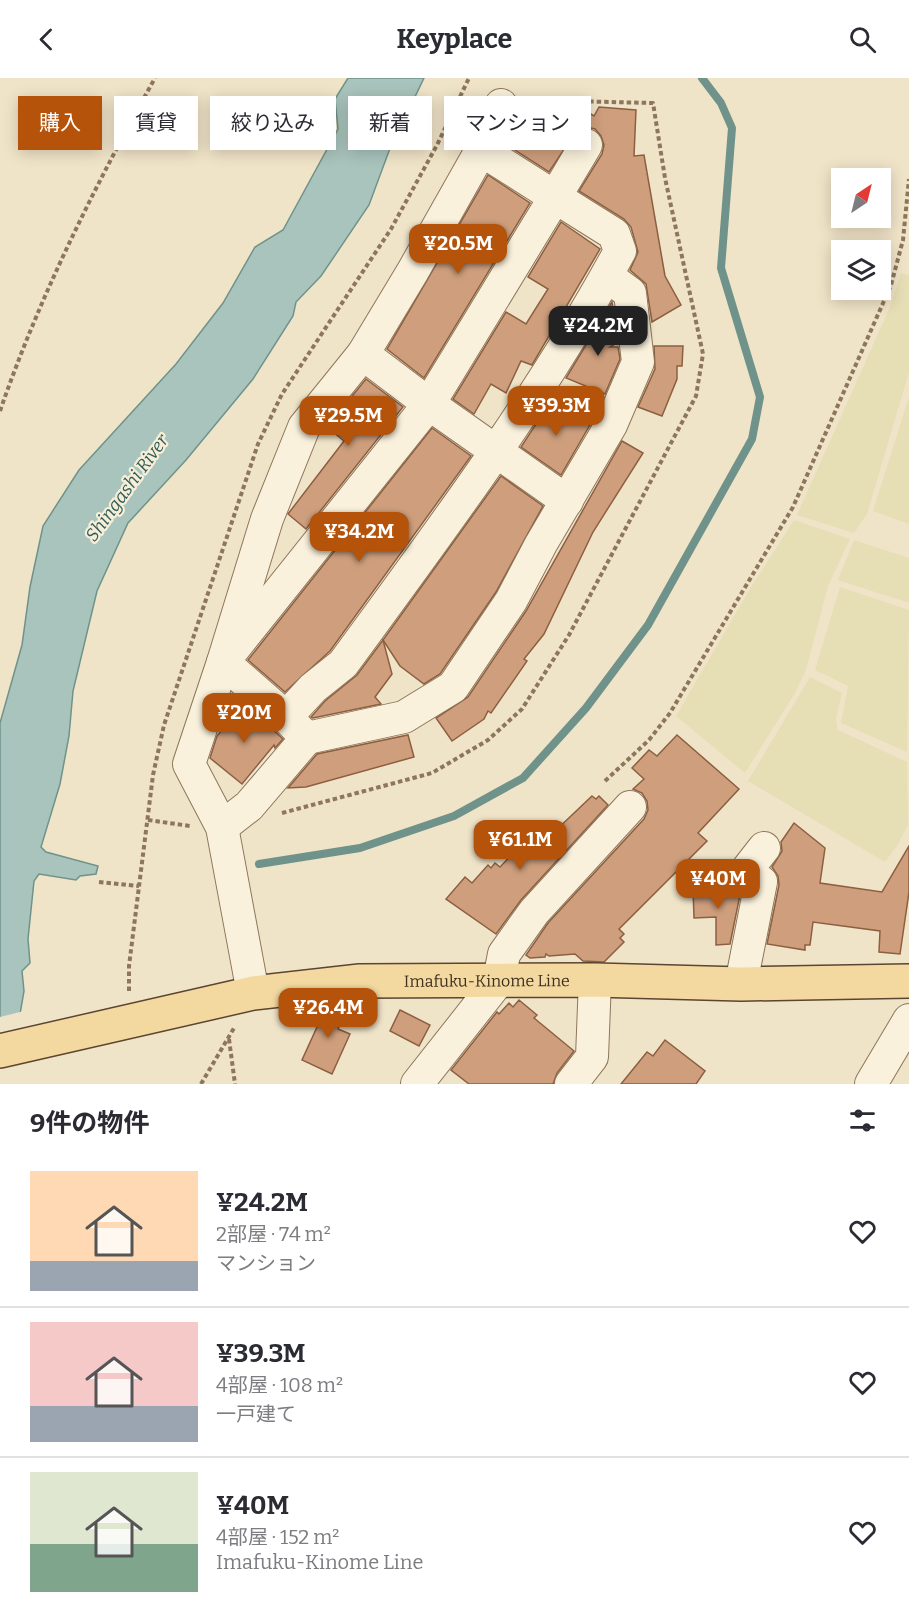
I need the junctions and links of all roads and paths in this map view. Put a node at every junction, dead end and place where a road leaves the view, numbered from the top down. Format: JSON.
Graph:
{"nodes":[{"id":1,"x":155,"y":78,"type":"edge"},
{"id":2,"x":481,"y":150,"type":"joint"},
{"id":3,"x":583,"y":150,"type":"edge"},
{"id":4,"x":909,"y":179,"type":"edge"},
{"id":5,"x":555,"y":197,"type":"junction"},
{"id":6,"x":607,"y":276,"type":"junction"},
{"id":7,"x":363,"y":354,"type":"junction"},
{"id":8,"x":429,"y":404,"type":"junction"},
{"id":9,"x":0,"y":411,"type":"edge"},
{"id":10,"x":497,"y":453,"type":"junction"},
{"id":11,"x":567,"y":501,"type":"junction"},
{"id":12,"x":223,"y":662,"type":"junction"},
{"id":13,"x":297,"y":728,"type":"junction"},
{"id":14,"x":605,"y":781,"type":"dead end"},
{"id":15,"x":630,"y":807,"type":"dead end"},
{"id":16,"x":148,"y":820,"type":"dead end"},
{"id":17,"x":170,"y":825,"type":"dead end"},
{"id":18,"x":222,"y":827,"type":"junction"},
{"id":19,"x":764,"y":848,"type":"dead end"},
{"id":20,"x":99,"y":882,"type":"dead end"},
{"id":21,"x":139,"y":886,"type":"dead end"},
{"id":22,"x":499,"y":980,"type":"junction"},
{"id":23,"x":595,"y":980,"type":"junction"},
{"id":24,"x":909,"y":981,"type":"edge"},
{"id":25,"x":741,"y":984,"type":"junction"},
{"id":26,"x":253,"y":993,"type":"junction"},
{"id":27,"x":909,"y":1020,"type":"edge"},
{"id":28,"x":0,"y":1051,"type":"edge"},
{"id":29,"x":201,"y":1084,"type":"edge"},
{"id":30,"x":235,"y":1084,"type":"edge"},
{"id":31,"x":417,"y":1084,"type":"edge"},
{"id":32,"x":572,"y":1084,"type":"edge"},
{"id":33,"x":872,"y":1084,"type":"edge"}],
"edges":[{"from":1,"to":9,"type":"path"},
{"from":2,"to":5,"type":"street"},
{"from":2,"to":7,"type":"street"},
{"from":3,"to":5,"type":"street"},
{"from":4,"to":14,"type":"path"},
{"from":5,"to":6,"type":"street"},
{"from":5,"to":8,"type":"street"},
{"from":6,"to":10,"type":"street"},
{"from":6,"to":11,"type":"street"},
{"from":7,"to":8,"type":"street"},
{"from":7,"to":12,"type":"street"},
{"from":8,"to":10,"type":"street"},
{"from":8,"to":12,"type":"street"},
{"from":10,"to":11,"type":"street"},
{"from":10,"to":13,"type":"street"},
{"from":11,"to":13,"type":"street"},
{"from":12,"to":13,"type":"street"},
{"from":12,"to":18,"type":"street"},
{"from":13,"to":18,"type":"street"},
{"from":15,"to":22,"type":"street"},
{"from":16,"to":17,"type":"path"},
{"from":18,"to":26,"type":"street"},
{"from":19,"to":25,"type":"street"},
{"from":20,"to":21,"type":"path"},
{"from":22,"to":23,"type":"main road","name":"Imafuku-Kinome Line"},
{"from":22,"to":26,"type":"main road","name":"Imafuku-Kinome Line"},
{"from":22,"to":31,"type":"street"},
{"from":23,"to":25,"type":"main road","name":"Imafuku-Kinome Line"},
{"from":23,"to":32,"type":"street"},
{"from":24,"to":25,"type":"main road","name":"Imafuku-Kinome Line"},
{"from":26,"to":28,"type":"main road","name":"Imafuku-Kinome Line"},
{"from":27,"to":33,"type":"street"},
{"from":29,"to":30,"type":"path"}]}
